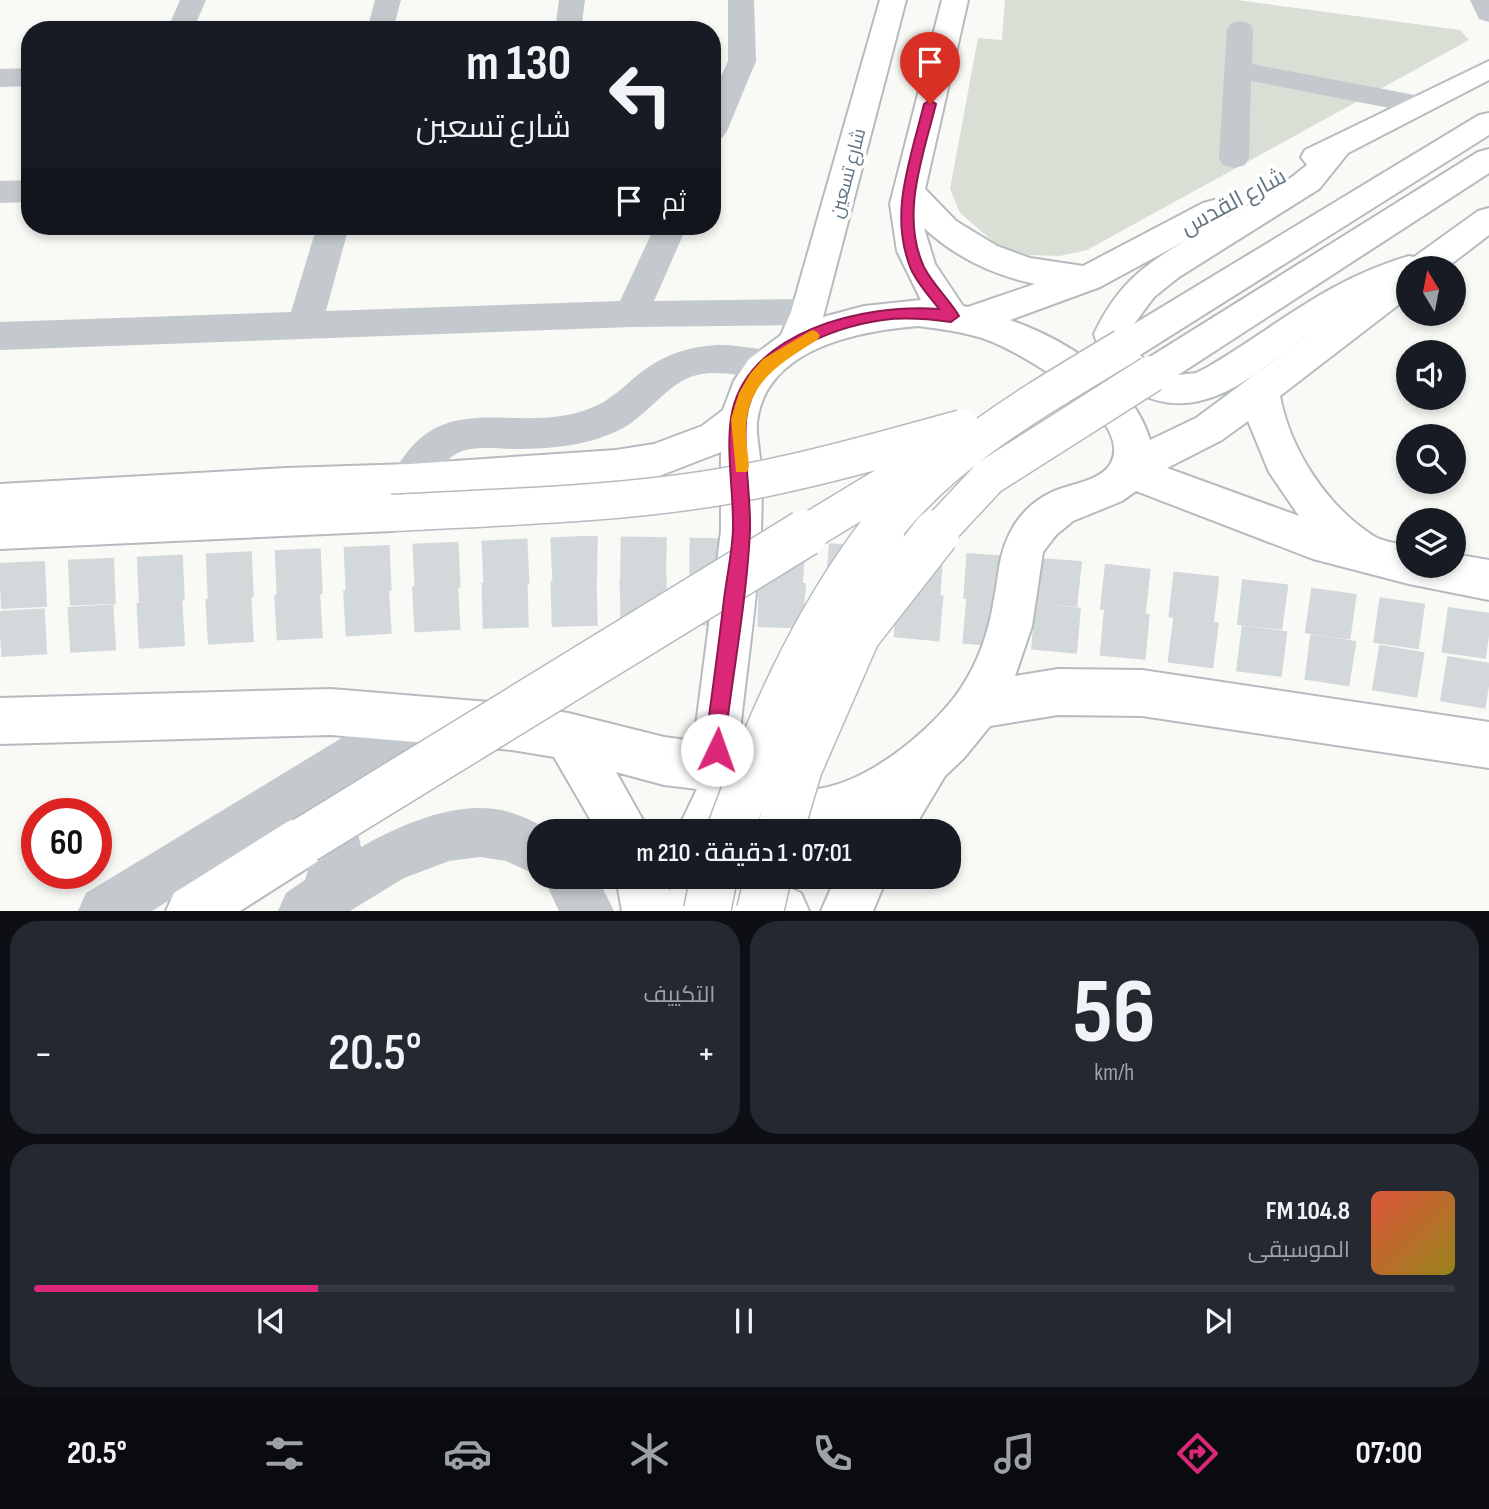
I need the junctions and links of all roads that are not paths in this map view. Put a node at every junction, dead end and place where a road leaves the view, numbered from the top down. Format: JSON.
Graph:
{"nodes":[{"id":1,"x":193,"y":0,"type":"edge"},
{"id":2,"x":388,"y":0,"type":"edge"},
{"id":3,"x":572,"y":0,"type":"edge"},
{"id":4,"x":741,"y":0,"type":"edge"},
{"id":5,"x":955,"y":0,"type":"edge"},
{"id":6,"x":184,"y":21,"type":"edge"},
{"id":7,"x":382,"y":21,"type":"edge"},
{"id":8,"x":569,"y":21,"type":"edge"},
{"id":9,"x":913,"y":21,"type":"edge"},
{"id":10,"x":1240,"y":29,"type":"dead end"},
{"id":11,"x":721,"y":61,"type":"edge"},
{"id":12,"x":742,"y":61,"type":"junction"},
{"id":13,"x":1489,"y":69,"type":"edge"},
{"id":14,"x":1238,"y":70,"type":"junction"},
{"id":15,"x":21,"y":77,"type":"edge"},
{"id":16,"x":0,"y":78,"type":"edge"},
{"id":17,"x":1420,"y":105,"type":"junction"},
{"id":18,"x":721,"y":110,"type":"edge"},
{"id":19,"x":1489,"y":122,"type":"edge"},
{"id":20,"x":1338,"y":145,"type":"junction"},
{"id":21,"x":1234,"y":158,"type":"dead end"},
{"id":22,"x":1489,"y":159,"type":"edge"},
{"id":23,"x":21,"y":191,"type":"edge"},
{"id":24,"x":909,"y":191,"type":"junction"},
{"id":25,"x":0,"y":192,"type":"edge"},
{"id":26,"x":1489,"y":219,"type":"edge"},
{"id":27,"x":330,"y":235,"type":"edge"},
{"id":28,"x":667,"y":235,"type":"edge"},
{"id":29,"x":1436,"y":256,"type":"edge"},
{"id":30,"x":1396,"y":275,"type":"edge"},
{"id":31,"x":1088,"y":278,"type":"junction"},
{"id":32,"x":1396,"y":286,"type":"edge"},
{"id":33,"x":631,"y":314,"type":"junction"},
{"id":34,"x":961,"y":318,"type":"junction"},
{"id":35,"x":305,"y":325,"type":"junction"},
{"id":36,"x":0,"y":336,"type":"edge"},
{"id":37,"x":791,"y":340,"type":"junction"},
{"id":38,"x":1137,"y":360,"type":"junction"},
{"id":39,"x":1262,"y":392,"type":"junction"},
{"id":40,"x":1022,"y":412,"type":"junction"},
{"id":41,"x":738,"y":419,"type":"junction"},
{"id":42,"x":587,"y":426,"type":"junction"},
{"id":43,"x":965,"y":452,"type":"junction"},
{"id":44,"x":1130,"y":467,"type":"junction"},
{"id":45,"x":582,"y":470,"type":"junction"},
{"id":46,"x":401,"y":497,"type":"junction"},
{"id":47,"x":0,"y":502,"type":"edge"},
{"id":48,"x":0,"y":531,"type":"edge"},
{"id":49,"x":1365,"y":555,"type":"junction"},
{"id":50,"x":1396,"y":562,"type":"edge"},
{"id":51,"x":1466,"y":576,"type":"edge"},
{"id":52,"x":1489,"y":580,"type":"edge"},
{"id":53,"x":977,"y":705,"type":"junction"},
{"id":54,"x":416,"y":718,"type":"junction"},
{"id":55,"x":0,"y":721,"type":"edge"},
{"id":56,"x":568,"y":736,"type":"junction"},
{"id":57,"x":1489,"y":745,"type":"edge"},
{"id":58,"x":935,"y":753,"type":"junction"},
{"id":59,"x":726,"y":773,"type":"junction"},
{"id":60,"x":293,"y":792,"type":"junction"},
{"id":61,"x":617,"y":819,"type":"edge"},
{"id":62,"x":707,"y":819,"type":"edge"},
{"id":63,"x":734,"y":819,"type":"edge"},
{"id":64,"x":784,"y":819,"type":"edge"},
{"id":65,"x":892,"y":819,"type":"edge"},
{"id":66,"x":527,"y":843,"type":"edge"},
{"id":67,"x":575,"y":889,"type":"edge"},
{"id":68,"x":643,"y":889,"type":"edge"},
{"id":69,"x":679,"y":889,"type":"edge"},
{"id":70,"x":712,"y":889,"type":"edge"},
{"id":71,"x":765,"y":889,"type":"edge"},
{"id":72,"x":857,"y":889,"type":"edge"},
{"id":73,"x":314,"y":904,"type":"edge"},
{"id":74,"x":104,"y":911,"type":"edge"},
{"id":75,"x":192,"y":911,"type":"edge"},
{"id":76,"x":588,"y":911,"type":"edge"},
{"id":77,"x":648,"y":911,"type":"edge"},
{"id":78,"x":671,"y":911,"type":"edge"},
{"id":79,"x":683,"y":911,"type":"edge"},
{"id":80,"x":707,"y":911,"type":"edge"},
{"id":81,"x":760,"y":911,"type":"edge"},
{"id":82,"x":783,"y":911,"type":"edge"},
{"id":83,"x":847,"y":911,"type":"edge"}],
"edges":[{"from":1,"to":6,"type":"street"},
{"from":2,"to":7,"type":"street"},
{"from":3,"to":8,"type":"street"},
{"from":4,"to":12,"type":"street"},
{"from":5,"to":9,"type":"main road","name":"شارع تسعين"},
{"from":9,"to":24,"type":"main road","name":"شارع تسعين"},
{"from":9,"to":37,"type":"main road","name":"شارع تسعين"},
{"from":10,"to":14,"type":"street"},
{"from":11,"to":12,"type":"street"},
{"from":12,"to":18,"type":"street"},
{"from":13,"to":17,"type":"main road","name":"شارع القدس"},
{"from":14,"to":17,"type":"street"},
{"from":14,"to":21,"type":"street"},
{"from":15,"to":16,"type":"street"},
{"from":17,"to":20,"type":"main road","name":"شارع القدس"},
{"from":19,"to":38,"type":"main road"},
{"from":20,"to":30,"type":"main road"},
{"from":20,"to":31,"type":"main road","name":"شارع القدس"},
{"from":22,"to":38,"type":"main road"},
{"from":23,"to":25,"type":"street"},
{"from":24,"to":31,"type":"main road"},
{"from":24,"to":34,"type":"main road","name":"شارع تسعين"},
{"from":26,"to":29,"type":"main road"},
{"from":27,"to":35,"type":"street"},
{"from":28,"to":33,"type":"street"},
{"from":31,"to":34,"type":"main road","name":"شارع القدس"},
{"from":32,"to":39,"type":"main road"},
{"from":33,"to":35,"type":"street"},
{"from":33,"to":37,"type":"street"},
{"from":34,"to":37,"type":"main road"},
{"from":34,"to":44,"type":"main road"},
{"from":35,"to":36,"type":"street"},
{"from":37,"to":41,"type":"main road"},
{"from":37,"to":42,"type":"street"},
{"from":38,"to":40,"type":"main road","bridge":true},
{"from":38,"to":64,"type":"main road","bridge":true},
{"from":39,"to":44,"type":"main road"},
{"from":39,"to":49,"type":"main road"},
{"from":40,"to":43,"type":"main road","bridge":true},
{"from":40,"to":46,"type":"main road","bridge":true},
{"from":41,"to":45,"type":"main road"},
{"from":41,"to":59,"type":"main road"},
{"from":42,"to":45,"type":"street"},
{"from":42,"to":46,"type":"street"},
{"from":43,"to":63,"type":"main road","bridge":true},
{"from":43,"to":75,"type":"main road","bridge":true},
{"from":44,"to":49,"type":"main road"},
{"from":44,"to":53,"type":"main road"},
{"from":45,"to":46,"type":"main road"},
{"from":46,"to":47,"type":"main road"},
{"from":46,"to":48,"type":"main road"},
{"from":49,"to":50,"type":"main road"},
{"from":51,"to":52,"type":"main road"},
{"from":53,"to":57,"type":"main road"},
{"from":53,"to":58,"type":"main road"},
{"from":54,"to":55,"type":"main road"},
{"from":54,"to":56,"type":"main road"},
{"from":54,"to":60,"type":"street"},
{"from":56,"to":59,"type":"main road"},
{"from":56,"to":61,"type":"main road"},
{"from":58,"to":59,"type":"main road"},
{"from":58,"to":65,"type":"main road"},
{"from":59,"to":62,"type":"main road"},
{"from":60,"to":73,"type":"street"},
{"from":60,"to":74,"type":"street"},
{"from":66,"to":73,"type":"street"},
{"from":67,"to":76,"type":"street"},
{"from":68,"to":77,"type":"main road"},
{"from":69,"to":78,"type":"main road"},
{"from":70,"to":80,"type":"main road","bridge":true},
{"from":71,"to":81,"type":"main road","bridge":true},
{"from":72,"to":83,"type":"main road"},
{"from":79,"to":82,"type":"main road"}]}
